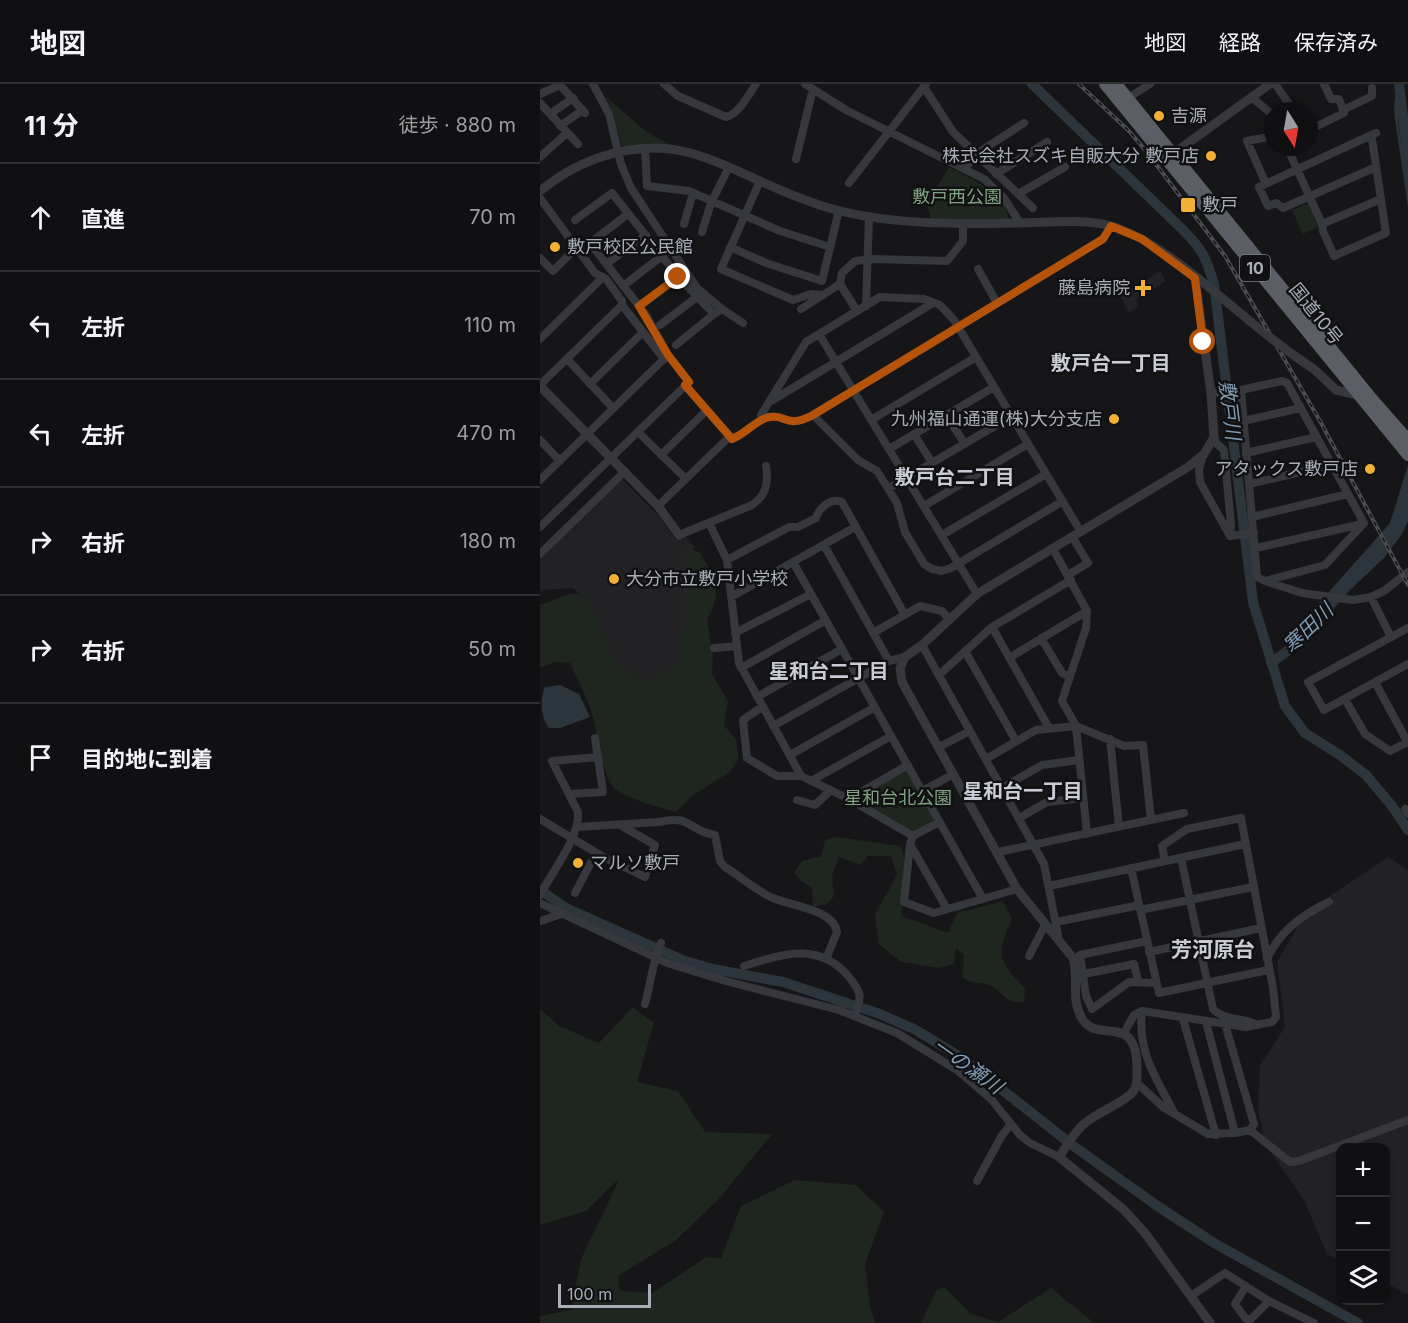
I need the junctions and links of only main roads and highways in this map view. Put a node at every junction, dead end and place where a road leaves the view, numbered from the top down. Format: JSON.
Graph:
{"nodes":[{"id":1,"x":1105,"y":84,"type":"edge"},
{"id":2,"x":1116,"y":84,"type":"edge"},
{"id":3,"x":1170,"y":156,"type":"junction"},
{"id":4,"x":1388,"y":424,"type":"junction"},
{"id":5,"x":1407,"y":446,"type":"edge"}],
"edges":[{"from":1,"to":3,"type":"highway","name":"国道10号","number":"10"},
{"from":2,"to":3,"type":"highway","name":"国道10号","number":"10"},
{"from":3,"to":4,"type":"highway","name":"国道10号","number":"10"},
{"from":3,"to":4,"type":"highway","name":"国道10号","number":"10"},
{"from":4,"to":5,"type":"highway","name":"国道10号","number":"10"}]}
